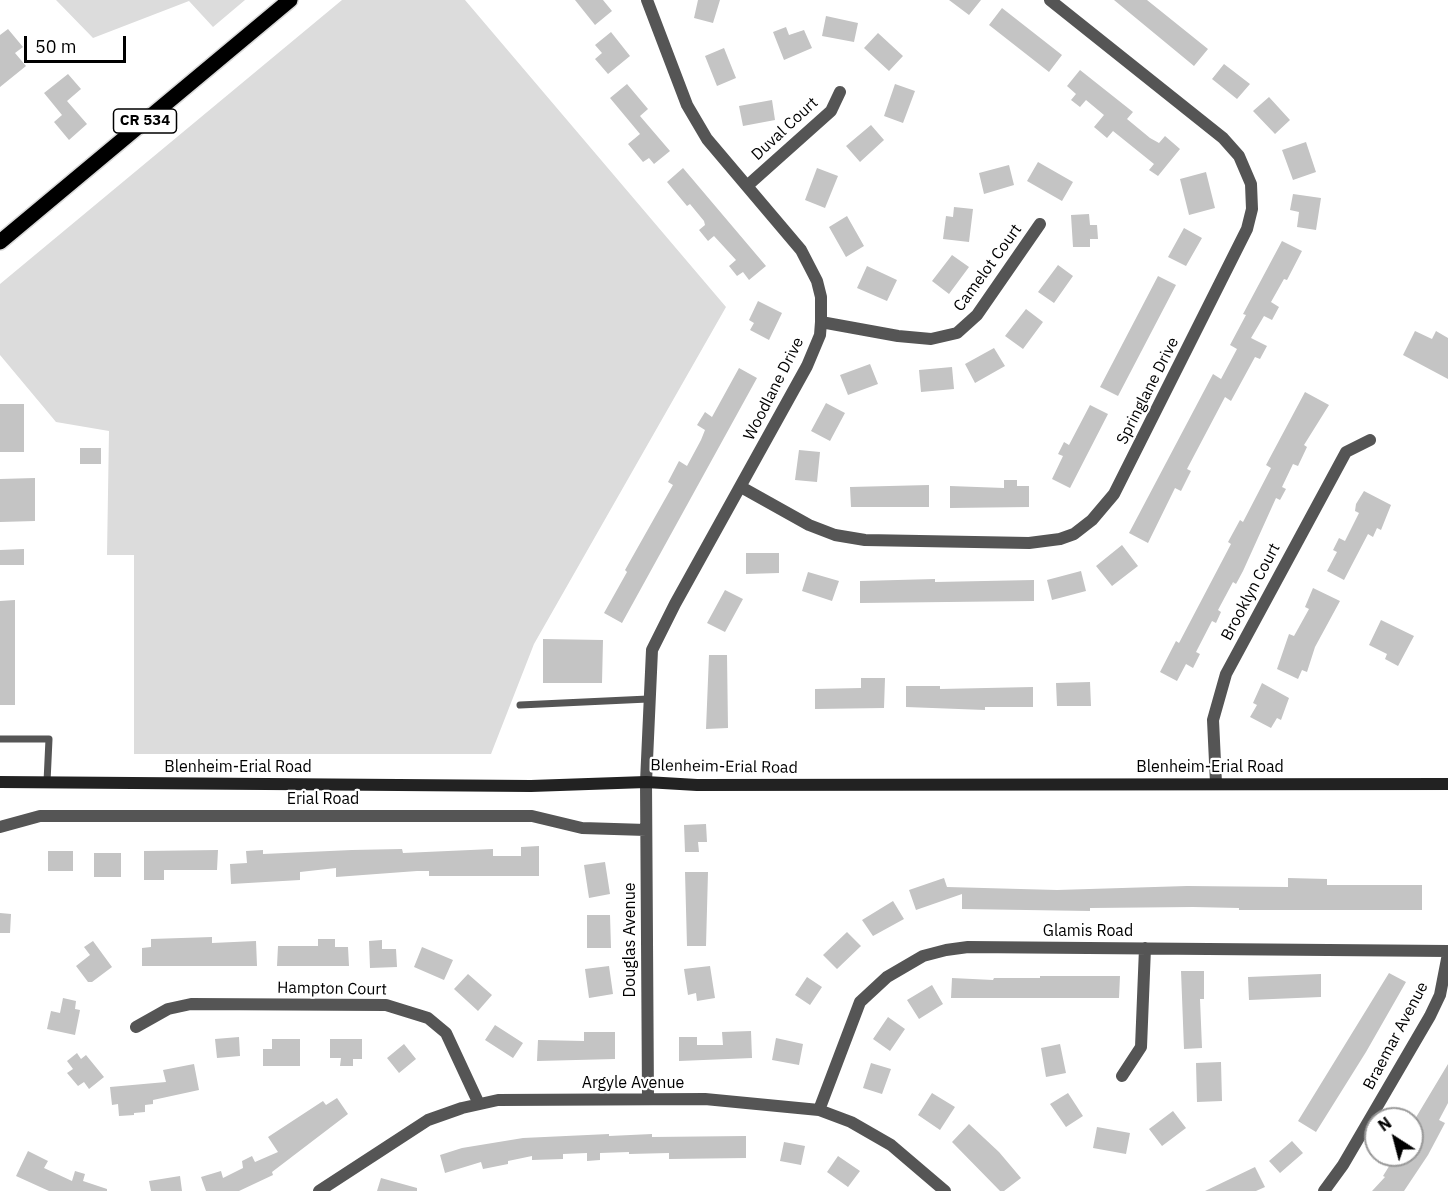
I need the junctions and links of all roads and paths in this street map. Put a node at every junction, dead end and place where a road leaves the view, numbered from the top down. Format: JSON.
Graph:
{"nodes":[{"id":1,"x":290,"y":0,"type":"edge"},
{"id":2,"x":647,"y":0,"type":"edge"},
{"id":3,"x":1050,"y":0,"type":"edge"},
{"id":4,"x":840,"y":92,"type":"dead end"},
{"id":5,"x":747,"y":186,"type":"junction"},
{"id":6,"x":1040,"y":224,"type":"dead end"},
{"id":7,"x":0,"y":242,"type":"edge"},
{"id":8,"x":821,"y":322,"type":"junction"},
{"id":9,"x":1370,"y":440,"type":"dead end"},
{"id":10,"x":741,"y":487,"type":"junction"},
{"id":11,"x":648,"y":699,"type":"junction"},
{"id":12,"x":520,"y":705,"type":"dead end"},
{"id":13,"x":0,"y":739,"type":"edge"},
{"id":14,"x":0,"y":782,"type":"edge"},
{"id":15,"x":47,"y":782,"type":"junction"},
{"id":16,"x":646,"y":782,"type":"junction"},
{"id":17,"x":1216,"y":783,"type":"junction"},
{"id":18,"x":1448,"y":784,"type":"edge"},
{"id":19,"x":0,"y":827,"type":"edge"},
{"id":20,"x":646,"y":830,"type":"junction"},
{"id":21,"x":1146,"y":948,"type":"junction"},
{"id":22,"x":1448,"y":952,"type":"edge"},
{"id":23,"x":136,"y":1027,"type":"dead end"},
{"id":24,"x":1122,"y":1076,"type":"dead end"},
{"id":25,"x":648,"y":1099,"type":"junction"},
{"id":26,"x":478,"y":1104,"type":"junction"},
{"id":27,"x":819,"y":1110,"type":"junction"},
{"id":28,"x":320,"y":1191,"type":"edge"},
{"id":29,"x":945,"y":1191,"type":"edge"},
{"id":30,"x":1324,"y":1191,"type":"edge"}],
"edges":[{"from":1,"to":7,"type":"main road","number":"CR 534"},
{"from":2,"to":5,"type":"street","name":"Woodlane Drive"},
{"from":3,"to":10,"type":"street","name":"Springlane Drive"},
{"from":4,"to":5,"type":"street","name":"Duval Court"},
{"from":5,"to":8,"type":"street","name":"Woodlane Drive"},
{"from":6,"to":8,"type":"street","name":"Camelot Court"},
{"from":8,"to":10,"type":"street","name":"Woodlane Drive"},
{"from":9,"to":17,"type":"street","name":"Brooklyn Court"},
{"from":10,"to":11,"type":"street","name":"Woodlane Drive"},
{"from":11,"to":12,"type":"lane"},
{"from":11,"to":16,"type":"street","name":"Woodlane Drive"},
{"from":13,"to":15,"type":"lane"},
{"from":14,"to":15,"type":"main road","name":"Blenheim-Erial Road"},
{"from":15,"to":16,"type":"main road","name":"Blenheim-Erial Road"},
{"from":16,"to":17,"type":"main road","name":"Blenheim-Erial Road"},
{"from":16,"to":20,"type":"street","name":"Douglas Avenue"},
{"from":17,"to":18,"type":"main road","name":"Blenheim-Erial Road"},
{"from":19,"to":20,"type":"street","name":"Erial Road"},
{"from":20,"to":25,"type":"street","name":"Douglas Avenue"},
{"from":21,"to":22,"type":"street","name":"Glamis Road"},
{"from":21,"to":24,"type":"street"},
{"from":21,"to":27,"type":"street","name":"Glamis Road"},
{"from":22,"to":30,"type":"street","name":"Braemar Avenue"},
{"from":23,"to":26,"type":"street","name":"Hampton Court"},
{"from":25,"to":26,"type":"street","name":"Argyle Avenue"},
{"from":25,"to":27,"type":"street","name":"Argyle Avenue"},
{"from":26,"to":28,"type":"street","name":"Argyle Avenue"},
{"from":27,"to":29,"type":"street","name":"Argyle Avenue"}]}
